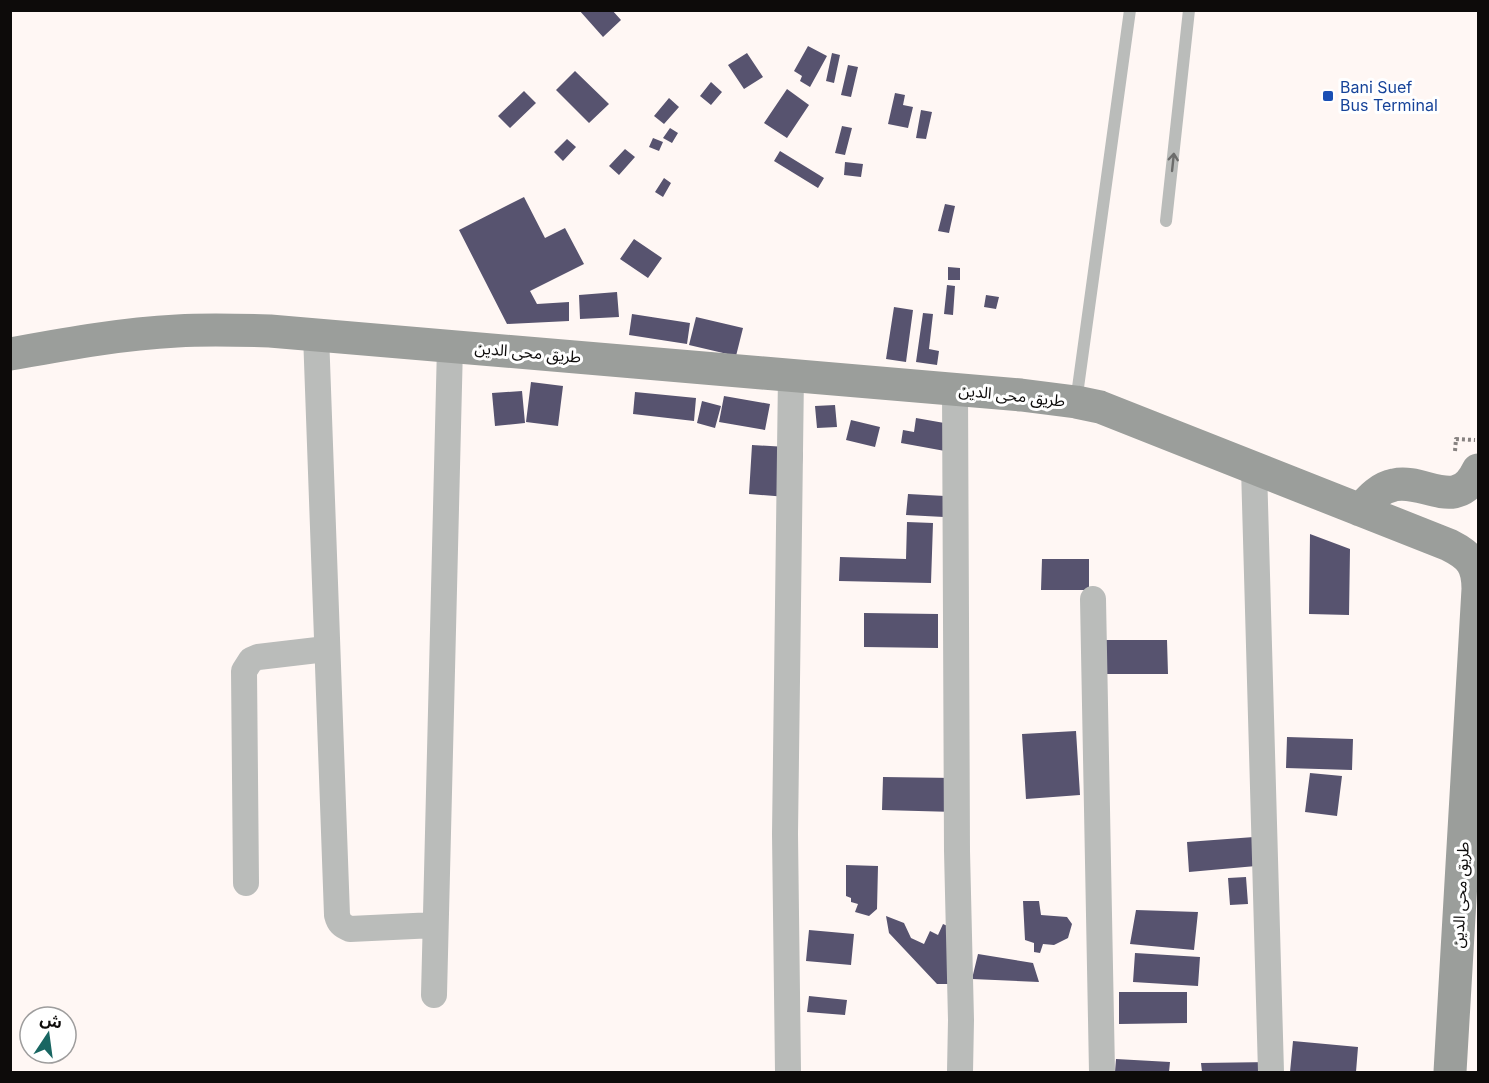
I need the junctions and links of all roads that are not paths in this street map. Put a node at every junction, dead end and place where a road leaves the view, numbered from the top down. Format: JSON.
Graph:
{"nodes":[{"id":1,"x":1130,"y":10,"type":"edge"},
{"id":2,"x":1189,"y":10,"type":"edge"},
{"id":3,"x":1166,"y":220,"type":"dead end"},
{"id":4,"x":315,"y":334,"type":"junction"},
{"id":5,"x":450,"y":346,"type":"junction"},
{"id":6,"x":10,"y":354,"type":"edge"},
{"id":7,"x":791,"y":375,"type":"junction"},
{"id":8,"x":955,"y":389,"type":"junction"},
{"id":9,"x":1076,"y":402,"type":"junction"},
{"id":10,"x":1254,"y":468,"type":"junction"},
{"id":11,"x":1479,"y":470,"type":"edge"},
{"id":12,"x":1360,"y":510,"type":"junction"},
{"id":13,"x":1093,"y":599,"type":"dead end"},
{"id":14,"x":326,"y":649,"type":"junction"},
{"id":15,"x":246,"y":883,"type":"dead end"},
{"id":16,"x":435,"y":925,"type":"junction"},
{"id":17,"x":434,"y":995,"type":"dead end"},
{"id":18,"x":788,"y":1072,"type":"edge"},
{"id":19,"x":960,"y":1072,"type":"edge"},
{"id":20,"x":1102,"y":1072,"type":"edge"},
{"id":21,"x":1271,"y":1072,"type":"edge"},
{"id":22,"x":1450,"y":1072,"type":"edge"}],
"edges":[{"from":1,"to":9,"type":"lane"},
{"from":3,"to":2,"type":"lane","one_way":true},
{"from":4,"to":5,"type":"street","name":"طريق محى الدين"},
{"from":4,"to":6,"type":"street","name":"طريق محى الدين"},
{"from":4,"to":14,"type":"street"},
{"from":5,"to":7,"type":"street","name":"طريق محى الدين"},
{"from":5,"to":16,"type":"street"},
{"from":7,"to":8,"type":"street","name":"طريق محى الدين"},
{"from":7,"to":18,"type":"street"},
{"from":8,"to":9,"type":"street","name":"طريق محى الدين"},
{"from":8,"to":19,"type":"street"},
{"from":9,"to":10,"type":"street","name":"طريق محى الدين"},
{"from":10,"to":12,"type":"street","name":"طريق محى الدين"},
{"from":10,"to":21,"type":"street"},
{"from":11,"to":12,"type":"street"},
{"from":12,"to":22,"type":"street","name":"طريق محى الدين"},
{"from":13,"to":20,"type":"street"},
{"from":14,"to":15,"type":"street"},
{"from":14,"to":16,"type":"street"},
{"from":16,"to":17,"type":"street"}]}
